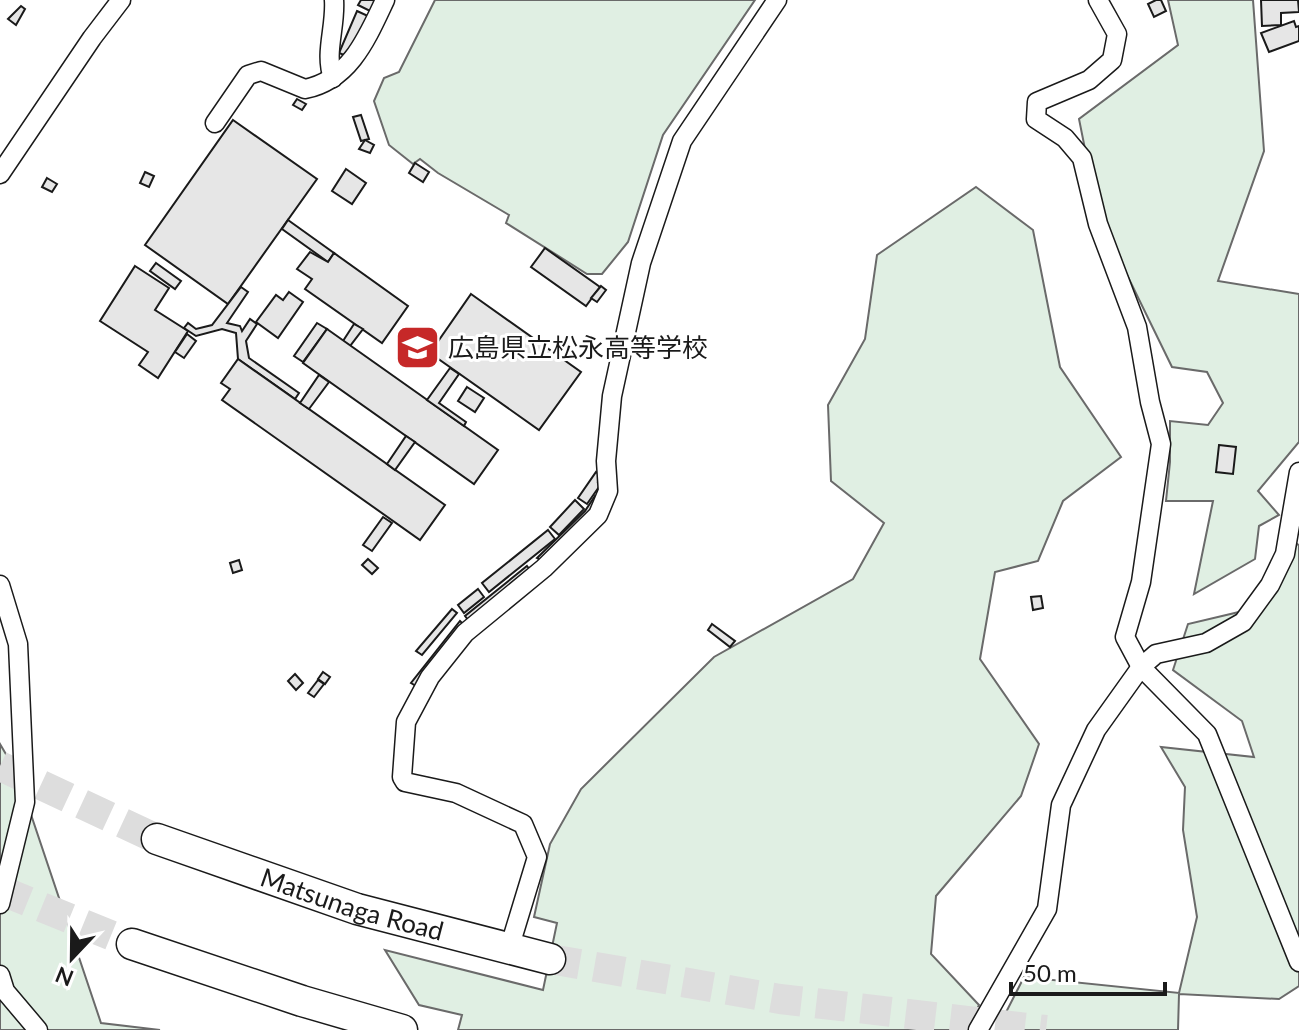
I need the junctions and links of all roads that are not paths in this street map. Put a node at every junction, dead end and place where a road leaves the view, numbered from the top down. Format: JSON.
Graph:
{"nodes":[{"id":1,"x":121,"y":0,"type":"edge"},
{"id":2,"x":334,"y":0,"type":"edge"},
{"id":3,"x":385,"y":0,"type":"edge"},
{"id":4,"x":777,"y":0,"type":"edge"},
{"id":5,"x":1098,"y":0,"type":"edge"},
{"id":6,"x":333,"y":78,"type":"junction"},
{"id":7,"x":215,"y":123,"type":"dead end"},
{"id":8,"x":0,"y":174,"type":"edge"},
{"id":9,"x":1299,"y":472,"type":"edge"},
{"id":10,"x":0,"y":585,"type":"edge"},
{"id":11,"x":1141,"y":667,"type":"junction"},
{"id":12,"x":157,"y":839,"type":"tunnel mouth"},
{"id":13,"x":0,"y":904,"type":"edge"},
{"id":14,"x":132,"y":944,"type":"tunnel mouth"},
{"id":15,"x":509,"y":949,"type":"junction"},
{"id":16,"x":550,"y":959,"type":"tunnel mouth"},
{"id":17,"x":1299,"y":962,"type":"edge"},
{"id":18,"x":0,"y":975,"type":"edge"},
{"id":19,"x":38,"y":1030,"type":"edge"},
{"id":20,"x":402,"y":1030,"type":"edge"},
{"id":21,"x":978,"y":1030,"type":"edge"}],
"edges":[{"from":1,"to":8,"type":"street"},
{"from":2,"to":6,"type":"street"},
{"from":3,"to":6,"type":"street"},
{"from":4,"to":15,"type":"street"},
{"from":5,"to":11,"type":"street"},
{"from":6,"to":7,"type":"street"},
{"from":9,"to":11,"type":"street"},
{"from":10,"to":13,"type":"street"},
{"from":11,"to":17,"type":"street"},
{"from":11,"to":21,"type":"street"},
{"from":12,"to":15,"type":"highway","name":"Matsunaga Road"},
{"from":14,"to":20,"type":"highway"},
{"from":15,"to":16,"type":"highway","name":"Matsunaga Road"},
{"from":18,"to":19,"type":"street"}]}
